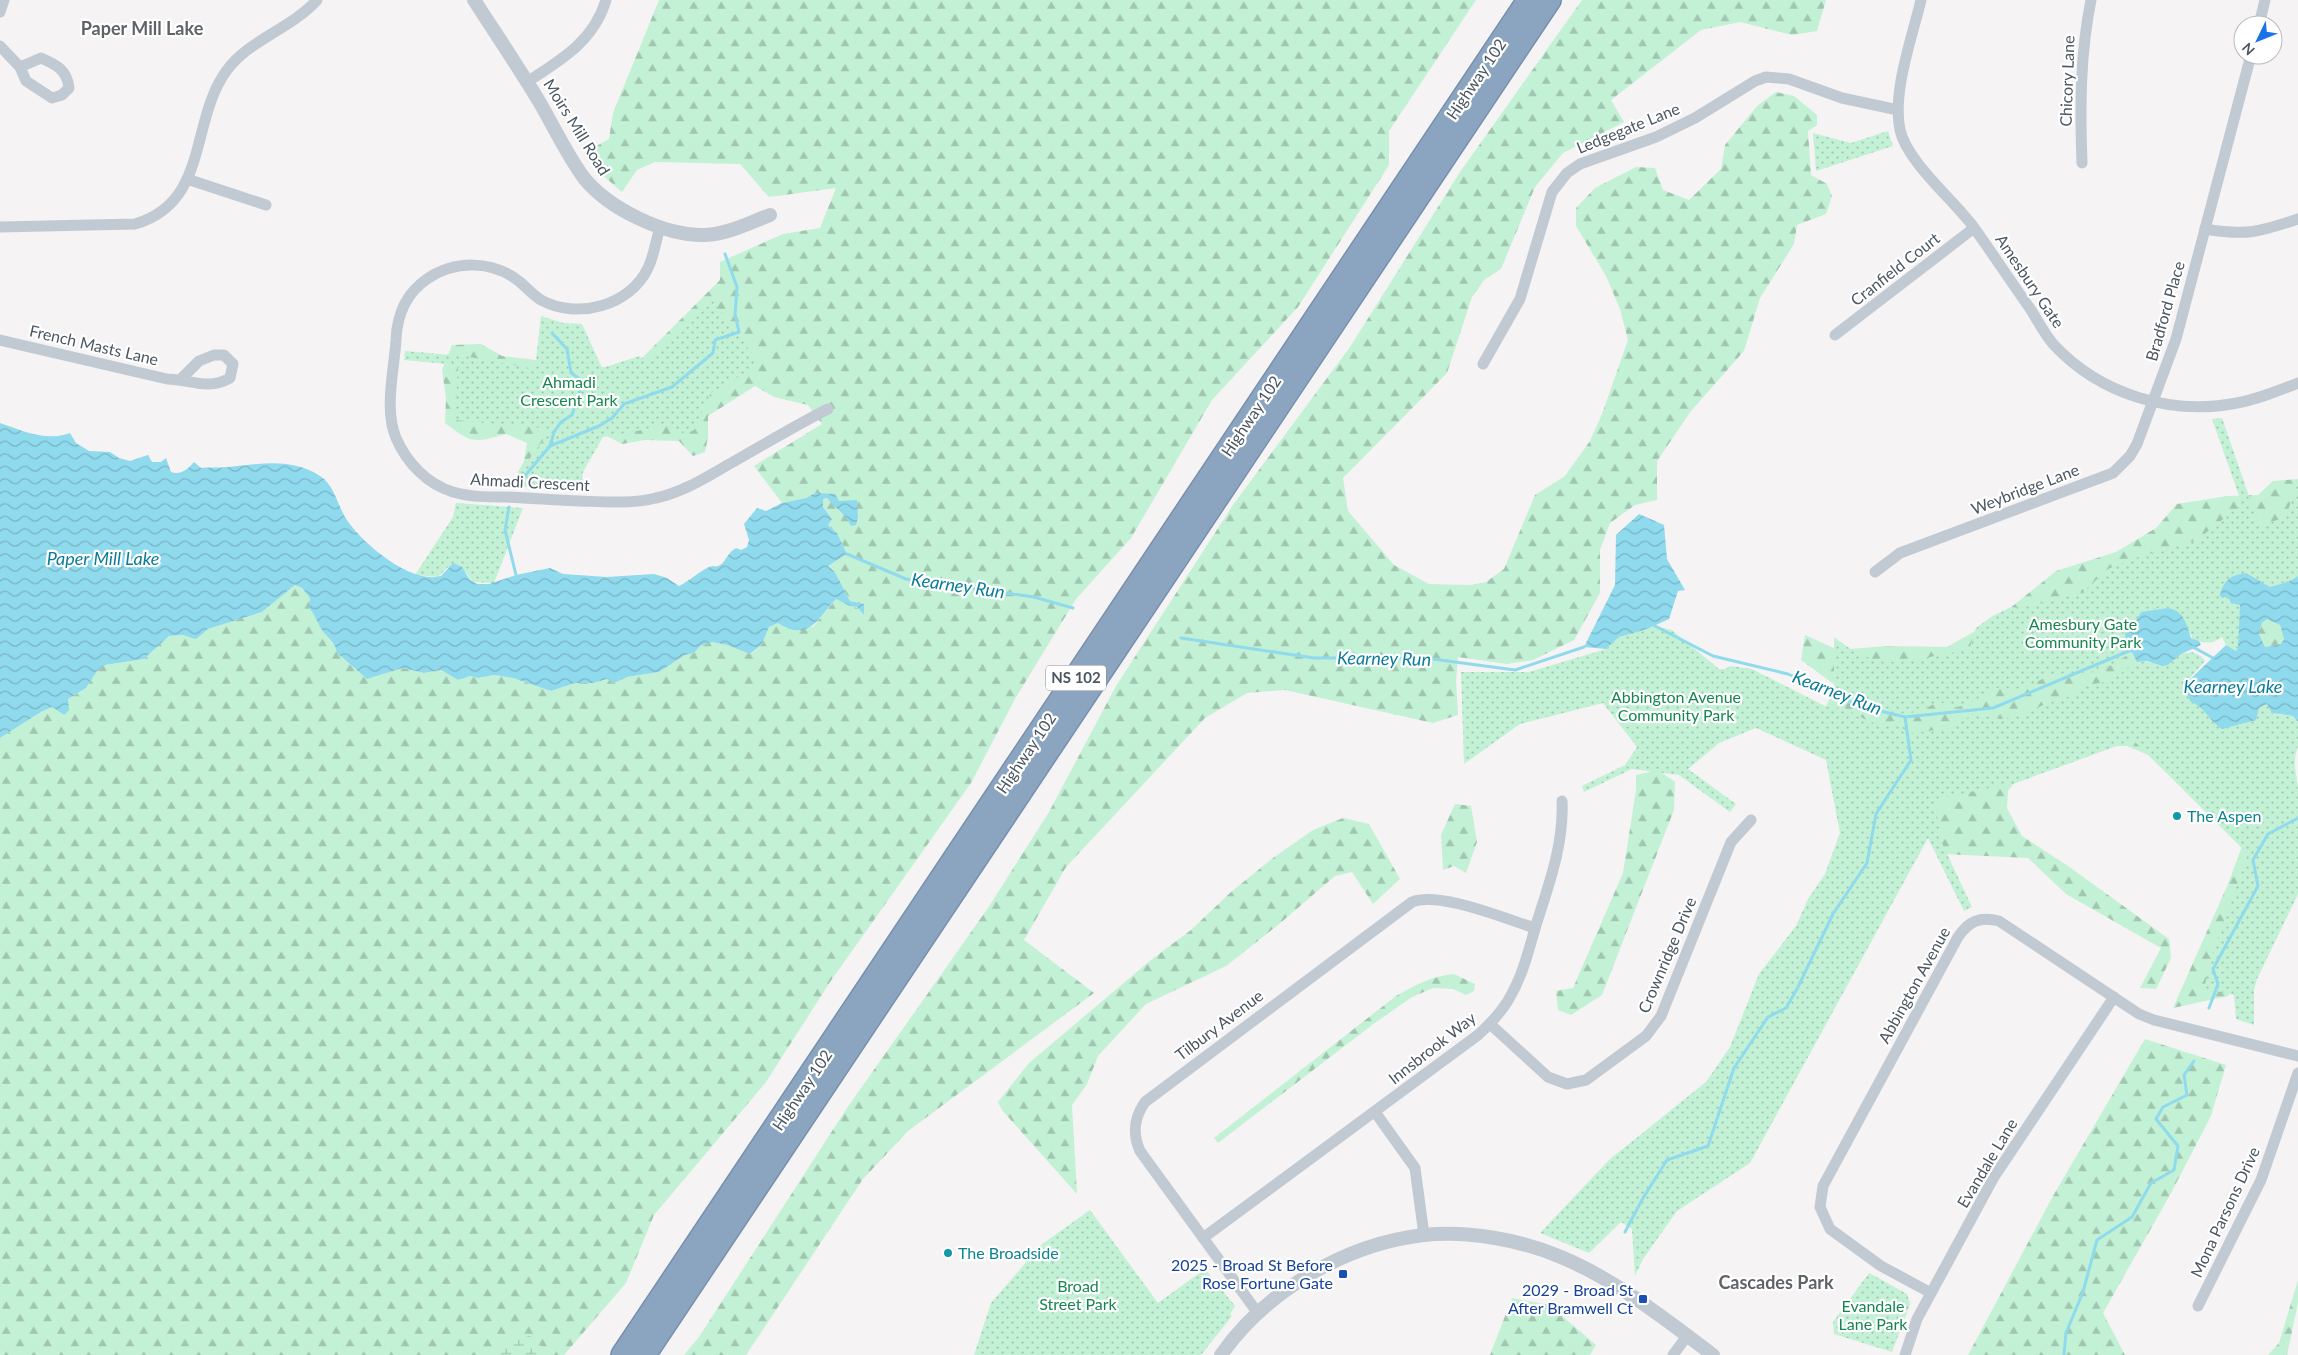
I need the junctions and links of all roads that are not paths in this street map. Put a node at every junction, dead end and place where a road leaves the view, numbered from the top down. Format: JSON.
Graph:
{"nodes":[{"id":1,"x":4,"y":0,"type":"edge"},
{"id":2,"x":317,"y":0,"type":"edge"},
{"id":3,"x":474,"y":0,"type":"edge"},
{"id":4,"x":606,"y":0,"type":"edge"},
{"id":5,"x":1528,"y":0,"type":"edge"},
{"id":6,"x":1550,"y":0,"type":"edge"},
{"id":7,"x":1920,"y":0,"type":"edge"},
{"id":8,"x":2090,"y":0,"type":"edge"},
{"id":9,"x":2265,"y":0,"type":"edge"},
{"id":10,"x":0,"y":12,"type":"edge"},
{"id":11,"x":2261,"y":15,"type":"edge"},
{"id":12,"x":0,"y":46,"type":"edge"},
{"id":13,"x":2248,"y":65,"type":"edge"},
{"id":14,"x":20,"y":67,"type":"dead end"},
{"id":15,"x":527,"y":82,"type":"junction"},
{"id":16,"x":1898,"y":110,"type":"junction"},
{"id":17,"x":2082,"y":163,"type":"dead end"},
{"id":18,"x":187,"y":179,"type":"junction"},
{"id":19,"x":266,"y":205,"type":"dead end"},
{"id":20,"x":770,"y":215,"type":"dead end"},
{"id":21,"x":2298,"y":219,"type":"edge"},
{"id":22,"x":0,"y":227,"type":"edge"},
{"id":23,"x":660,"y":227,"type":"junction"},
{"id":24,"x":1974,"y":228,"type":"junction"},
{"id":25,"x":2205,"y":229,"type":"junction"},
{"id":26,"x":1835,"y":335,"type":"dead end"},
{"id":27,"x":0,"y":340,"type":"edge"},
{"id":28,"x":1483,"y":364,"type":"dead end"},
{"id":29,"x":181,"y":379,"type":"dead end"},
{"id":30,"x":2298,"y":383,"type":"edge"},
{"id":31,"x":2153,"y":402,"type":"junction"},
{"id":32,"x":828,"y":409,"type":"dead end"},
{"id":33,"x":1875,"y":572,"type":"dead end"},
{"id":34,"x":1562,"y":801,"type":"dead end"},
{"id":35,"x":1751,"y":820,"type":"dead end"},
{"id":36,"x":1535,"y":928,"type":"junction"},
{"id":37,"x":2114,"y":997,"type":"junction"},
{"id":38,"x":1490,"y":1024,"type":"junction"},
{"id":39,"x":2298,"y":1056,"type":"edge"},
{"id":40,"x":2298,"y":1073,"type":"edge"},
{"id":41,"x":1376,"y":1112,"type":"junction"},
{"id":42,"x":1424,"y":1235,"type":"junction"},
{"id":43,"x":1203,"y":1238,"type":"junction"},
{"id":44,"x":1931,"y":1293,"type":"junction"},
{"id":45,"x":2198,"y":1306,"type":"dead end"},
{"id":46,"x":1257,"y":1312,"type":"junction"},
{"id":47,"x":1687,"y":1336,"type":"junction"},
{"id":48,"x":622,"y":1355,"type":"edge"},
{"id":49,"x":645,"y":1355,"type":"edge"},
{"id":50,"x":1221,"y":1355,"type":"edge"},
{"id":51,"x":1673,"y":1355,"type":"edge"},
{"id":52,"x":1713,"y":1355,"type":"edge"},
{"id":53,"x":1905,"y":1355,"type":"edge"}],
"edges":[{"from":1,"to":10,"type":"street"},
{"from":2,"to":18,"type":"street"},
{"from":3,"to":15,"type":"street","name":"Moirs Mill Road"},
{"from":4,"to":15,"type":"street"},
{"from":5,"to":48,"type":"highway","name":"Highway 102","number":"NS 102"},
{"from":6,"to":49,"type":"highway","name":"Highway 102","number":"NS 102"},
{"from":7,"to":16,"type":"street","name":"Amesbury Gate"},
{"from":8,"to":17,"type":"street","name":"Chicory Lane"},
{"from":9,"to":11,"type":"street"},
{"from":12,"to":14,"type":"street"},
{"from":13,"to":25,"type":"street","name":"Bradford Place"},
{"from":15,"to":23,"type":"street","name":"Moirs Mill Road"},
{"from":16,"to":24,"type":"street","name":"Amesbury Gate"},
{"from":16,"to":28,"type":"street","name":"Ledgegate Lane"},
{"from":18,"to":19,"type":"street"},
{"from":18,"to":22,"type":"street"},
{"from":20,"to":23,"type":"street","name":"Moirs Mill Road"},
{"from":21,"to":25,"type":"street"},
{"from":23,"to":32,"type":"street","name":"Ahmadi Crescent"},
{"from":24,"to":26,"type":"street","name":"Cranfield Court"},
{"from":24,"to":31,"type":"street","name":"Amesbury Gate"},
{"from":25,"to":31,"type":"street","name":"Bradford Place"},
{"from":27,"to":29,"type":"street","name":"French Masts Lane"},
{"from":30,"to":31,"type":"street","name":"Amesbury Gate"},
{"from":31,"to":33,"type":"street","name":"Weybridge Lane"},
{"from":34,"to":36,"type":"street","name":"Innsbrook Way"},
{"from":35,"to":38,"type":"street","name":"Crownridge Drive"},
{"from":36,"to":38,"type":"street","name":"Innsbrook Way"},
{"from":36,"to":43,"type":"street","name":"Tilbury Avenue"},
{"from":37,"to":39,"type":"street","name":"Abbington Avenue"},
{"from":37,"to":44,"type":"street","name":"Evandale Lane"},
{"from":37,"to":44,"type":"street","name":"Abbington Avenue"},
{"from":38,"to":41,"type":"street","name":"Innsbrook Way"},
{"from":40,"to":45,"type":"street","name":"Mona Parsons Drive"},
{"from":41,"to":42,"type":"street"},
{"from":41,"to":43,"type":"street","name":"Innsbrook Way"},
{"from":42,"to":46,"type":"street"},
{"from":42,"to":47,"type":"street"},
{"from":43,"to":46,"type":"street","name":"Tilbury Avenue"},
{"from":44,"to":53,"type":"street","name":"Evandale Lane"},
{"from":46,"to":50,"type":"street"},
{"from":47,"to":51,"type":"street"},
{"from":47,"to":52,"type":"street"}]}
